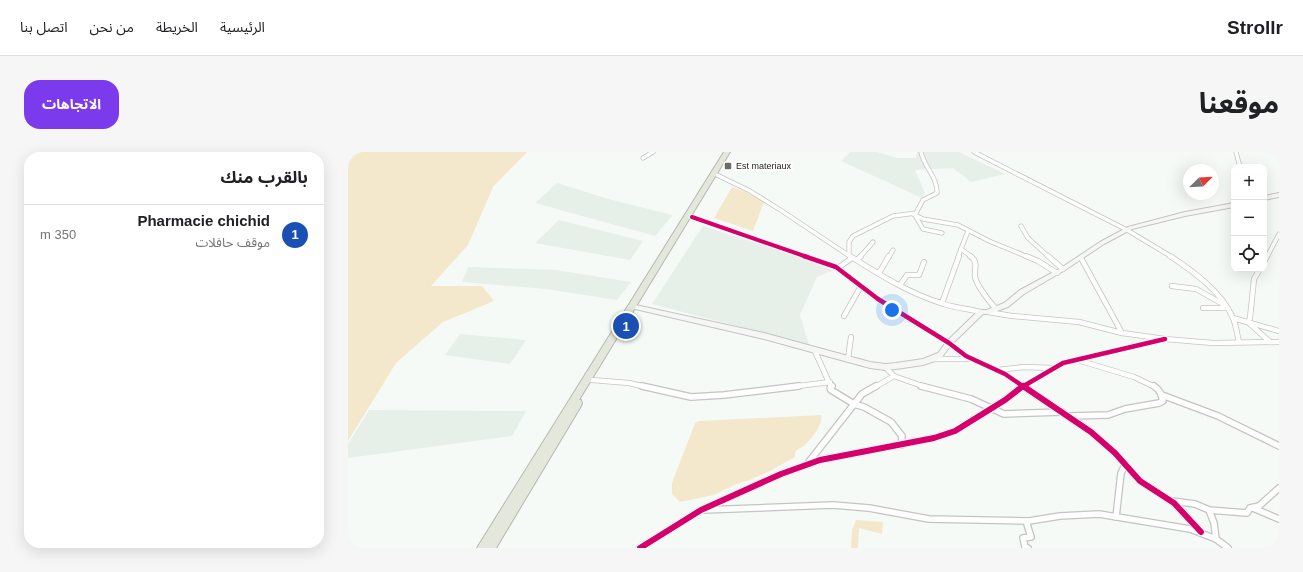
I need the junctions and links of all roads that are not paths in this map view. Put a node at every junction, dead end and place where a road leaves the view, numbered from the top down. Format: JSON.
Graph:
{"nodes":[{"id":1,"x":653,"y":152,"type":"edge"},
{"id":2,"x":727,"y":152,"type":"edge"},
{"id":3,"x":731,"y":152,"type":"edge"},
{"id":4,"x":921,"y":152,"type":"edge"},
{"id":5,"x":974,"y":152,"type":"edge"},
{"id":6,"x":1236,"y":152,"type":"edge"},
{"id":7,"x":643,"y":158,"type":"dead end"},
{"id":8,"x":1239,"y":164,"type":"edge"},
{"id":9,"x":717,"y":175,"type":"junction"},
{"id":10,"x":1279,"y":195,"type":"edge"},
{"id":11,"x":1267,"y":197,"type":"edge"},
{"id":12,"x":1231,"y":206,"type":"edge"},
{"id":13,"x":914,"y":214,"type":"junction"},
{"id":14,"x":692,"y":216,"type":"junction"},
{"id":15,"x":1021,"y":226,"type":"dead end"},
{"id":16,"x":1127,"y":230,"type":"junction"},
{"id":17,"x":968,"y":231,"type":"junction"},
{"id":18,"x":942,"y":234,"type":"dead end"},
{"id":19,"x":1279,"y":234,"type":"edge"},
{"id":20,"x":873,"y":242,"type":"dead end"},
{"id":21,"x":962,"y":249,"type":"junction"},
{"id":22,"x":893,"y":250,"type":"dead end"},
{"id":23,"x":851,"y":257,"type":"junction"},
{"id":24,"x":1267,"y":257,"type":"edge"},
{"id":25,"x":1081,"y":258,"type":"junction"},
{"id":26,"x":857,"y":260,"type":"junction"},
{"id":27,"x":924,"y":262,"type":"dead end"},
{"id":28,"x":838,"y":268,"type":"junction"},
{"id":29,"x":1063,"y":269,"type":"junction"},
{"id":30,"x":1258,"y":272,"type":"edge"},
{"id":31,"x":879,"y":273,"type":"junction"},
{"id":32,"x":1057,"y":273,"type":"junction"},
{"id":33,"x":900,"y":285,"type":"junction"},
{"id":34,"x":861,"y":286,"type":"junction"},
{"id":35,"x":1172,"y":286,"type":"dead end"},
{"id":36,"x":942,"y":303,"type":"junction"},
{"id":37,"x":634,"y":306,"type":"junction"},
{"id":38,"x":1225,"y":307,"type":"junction"},
{"id":39,"x":1203,"y":308,"type":"dead end"},
{"id":40,"x":996,"y":310,"type":"junction"},
{"id":41,"x":984,"y":312,"type":"junction"},
{"id":42,"x":844,"y":316,"type":"dead end"},
{"id":43,"x":1233,"y":318,"type":"junction"},
{"id":44,"x":1248,"y":322,"type":"junction"},
{"id":45,"x":1279,"y":331,"type":"edge"},
{"id":46,"x":1122,"y":333,"type":"junction"},
{"id":47,"x":851,"y":336,"type":"dead end"},
{"id":48,"x":1166,"y":339,"type":"junction"},
{"id":49,"x":1239,"y":342,"type":"junction"},
{"id":50,"x":1270,"y":342,"type":"junction"},
{"id":51,"x":1279,"y":342,"type":"edge"},
{"id":52,"x":949,"y":343,"type":"junction"},
{"id":53,"x":813,"y":349,"type":"junction"},
{"id":54,"x":848,"y":359,"type":"junction"},
{"id":55,"x":932,"y":359,"type":"junction"},
{"id":56,"x":973,"y":359,"type":"junction"},
{"id":57,"x":1080,"y":360,"type":"junction"},
{"id":58,"x":885,"y":367,"type":"junction"},
{"id":59,"x":1053,"y":368,"type":"junction"},
{"id":60,"x":996,"y":370,"type":"junction"},
{"id":61,"x":894,"y":376,"type":"junction"},
{"id":62,"x":592,"y":380,"type":"junction"},
{"id":63,"x":830,"y":382,"type":"junction"},
{"id":64,"x":1023,"y":386,"type":"junction"},
{"id":65,"x":1162,"y":395,"type":"junction"},
{"id":66,"x":854,"y":404,"type":"junction"},
{"id":67,"x":990,"y":408,"type":"junction"},
{"id":68,"x":1062,"y":412,"type":"junction"},
{"id":69,"x":1069,"y":416,"type":"junction"},
{"id":70,"x":901,"y":445,"type":"junction"},
{"id":71,"x":1279,"y":446,"type":"edge"},
{"id":72,"x":808,"y":464,"type":"junction"},
{"id":73,"x":1125,"y":465,"type":"junction"},
{"id":74,"x":1279,"y":488,"type":"edge"},
{"id":75,"x":1172,"y":502,"type":"junction"},
{"id":76,"x":1253,"y":508,"type":"junction"},
{"id":77,"x":701,"y":510,"type":"junction"},
{"id":78,"x":1209,"y":510,"type":"junction"},
{"id":79,"x":1116,"y":517,"type":"junction"},
{"id":80,"x":1279,"y":519,"type":"edge"},
{"id":81,"x":1026,"y":521,"type":"junction"},
{"id":82,"x":1201,"y":532,"type":"junction"},
{"id":83,"x":1216,"y":540,"type":"junction"},
{"id":84,"x":482,"y":548,"type":"edge"},
{"id":85,"x":490,"y":548,"type":"edge"},
{"id":86,"x":640,"y":548,"type":"edge"},
{"id":87,"x":1028,"y":548,"type":"edge"},
{"id":88,"x":1228,"y":548,"type":"edge"}],
"edges":[{"from":1,"to":7,"type":"street"},
{"from":2,"to":37,"type":"highway"},
{"from":3,"to":9,"type":"highway"},
{"from":4,"to":13,"type":"street"},
{"from":5,"to":16,"type":"street"},
{"from":6,"to":8,"type":"street"},
{"from":9,"to":14,"type":"highway"},
{"from":9,"to":23,"type":"street"},
{"from":10,"to":11,"type":"street"},
{"from":12,"to":16,"type":"street"},
{"from":13,"to":17,"type":"street"},
{"from":13,"to":18,"type":"street"},
{"from":13,"to":23,"type":"street"},
{"from":14,"to":28,"type":"street"},
{"from":14,"to":37,"type":"highway"},
{"from":15,"to":29,"type":"street"},
{"from":16,"to":25,"type":"street"},
{"from":16,"to":38,"type":"street"},
{"from":17,"to":21,"type":"street"},
{"from":17,"to":32,"type":"street"},
{"from":19,"to":24,"type":"street"},
{"from":20,"to":26,"type":"street"},
{"from":21,"to":36,"type":"street"},
{"from":21,"to":40,"type":"street"},
{"from":22,"to":31,"type":"street"},
{"from":23,"to":26,"type":"street"},
{"from":23,"to":28,"type":"street"},
{"from":25,"to":29,"type":"street"},
{"from":25,"to":46,"type":"street"},
{"from":26,"to":31,"type":"street"},
{"from":27,"to":33,"type":"street"},
{"from":28,"to":34,"type":"street"},
{"from":29,"to":32,"type":"street"},
{"from":30,"to":44,"type":"street"},
{"from":31,"to":33,"type":"street"},
{"from":32,"to":40,"type":"street"},
{"from":33,"to":36,"type":"street"},
{"from":34,"to":42,"type":"street"},
{"from":34,"to":52,"type":"street"},
{"from":35,"to":38,"type":"street"},
{"from":36,"to":41,"type":"street"},
{"from":37,"to":53,"type":"street"},
{"from":37,"to":62,"type":"highway"},
{"from":37,"to":84,"type":"highway"},
{"from":38,"to":39,"type":"street"},
{"from":38,"to":43,"type":"street"},
{"from":40,"to":41,"type":"street"},
{"from":41,"to":46,"type":"street"},
{"from":41,"to":52,"type":"street"},
{"from":43,"to":44,"type":"street"},
{"from":43,"to":49,"type":"street"},
{"from":44,"to":45,"type":"street"},
{"from":44,"to":50,"type":"street"},
{"from":46,"to":48,"type":"street"},
{"from":47,"to":54,"type":"street"},
{"from":48,"to":49,"type":"street"},
{"from":48,"to":57,"type":"street"},
{"from":49,"to":50,"type":"street"},
{"from":50,"to":51,"type":"street"},
{"from":52,"to":55,"type":"street"},
{"from":52,"to":56,"type":"street"},
{"from":53,"to":54,"type":"street"},
{"from":53,"to":63,"type":"street"},
{"from":54,"to":58,"type":"street"},
{"from":55,"to":56,"type":"street"},
{"from":55,"to":58,"type":"street"},
{"from":56,"to":60,"type":"street"},
{"from":57,"to":59,"type":"street"},
{"from":57,"to":65,"type":"street"},
{"from":58,"to":61,"type":"street"},
{"from":59,"to":60,"type":"street"},
{"from":59,"to":64,"type":"street"},
{"from":60,"to":64,"type":"street"},
{"from":61,"to":66,"type":"street"},
{"from":61,"to":67,"type":"street"},
{"from":62,"to":63,"type":"street"},
{"from":62,"to":85,"type":"highway"},
{"from":63,"to":66,"type":"street"},
{"from":64,"to":67,"type":"street"},
{"from":64,"to":68,"type":"street"},
{"from":65,"to":69,"type":"street"},
{"from":65,"to":71,"type":"street"},
{"from":66,"to":70,"type":"street"},
{"from":66,"to":72,"type":"street"},
{"from":67,"to":68,"type":"street"},
{"from":67,"to":70,"type":"street"},
{"from":68,"to":69,"type":"street"},
{"from":69,"to":73,"type":"street"},
{"from":70,"to":72,"type":"street"},
{"from":72,"to":77,"type":"street"},
{"from":73,"to":75,"type":"street"},
{"from":73,"to":79,"type":"street"},
{"from":74,"to":76,"type":"street"},
{"from":75,"to":78,"type":"street"},
{"from":75,"to":82,"type":"street"},
{"from":76,"to":78,"type":"street"},
{"from":76,"to":80,"type":"street"},
{"from":77,"to":81,"type":"street"},
{"from":77,"to":86,"type":"street"},
{"from":78,"to":83,"type":"street"},
{"from":79,"to":81,"type":"street"},
{"from":79,"to":82,"type":"street"},
{"from":81,"to":87,"type":"street"},
{"from":82,"to":83,"type":"street"},
{"from":83,"to":88,"type":"street"}]}
